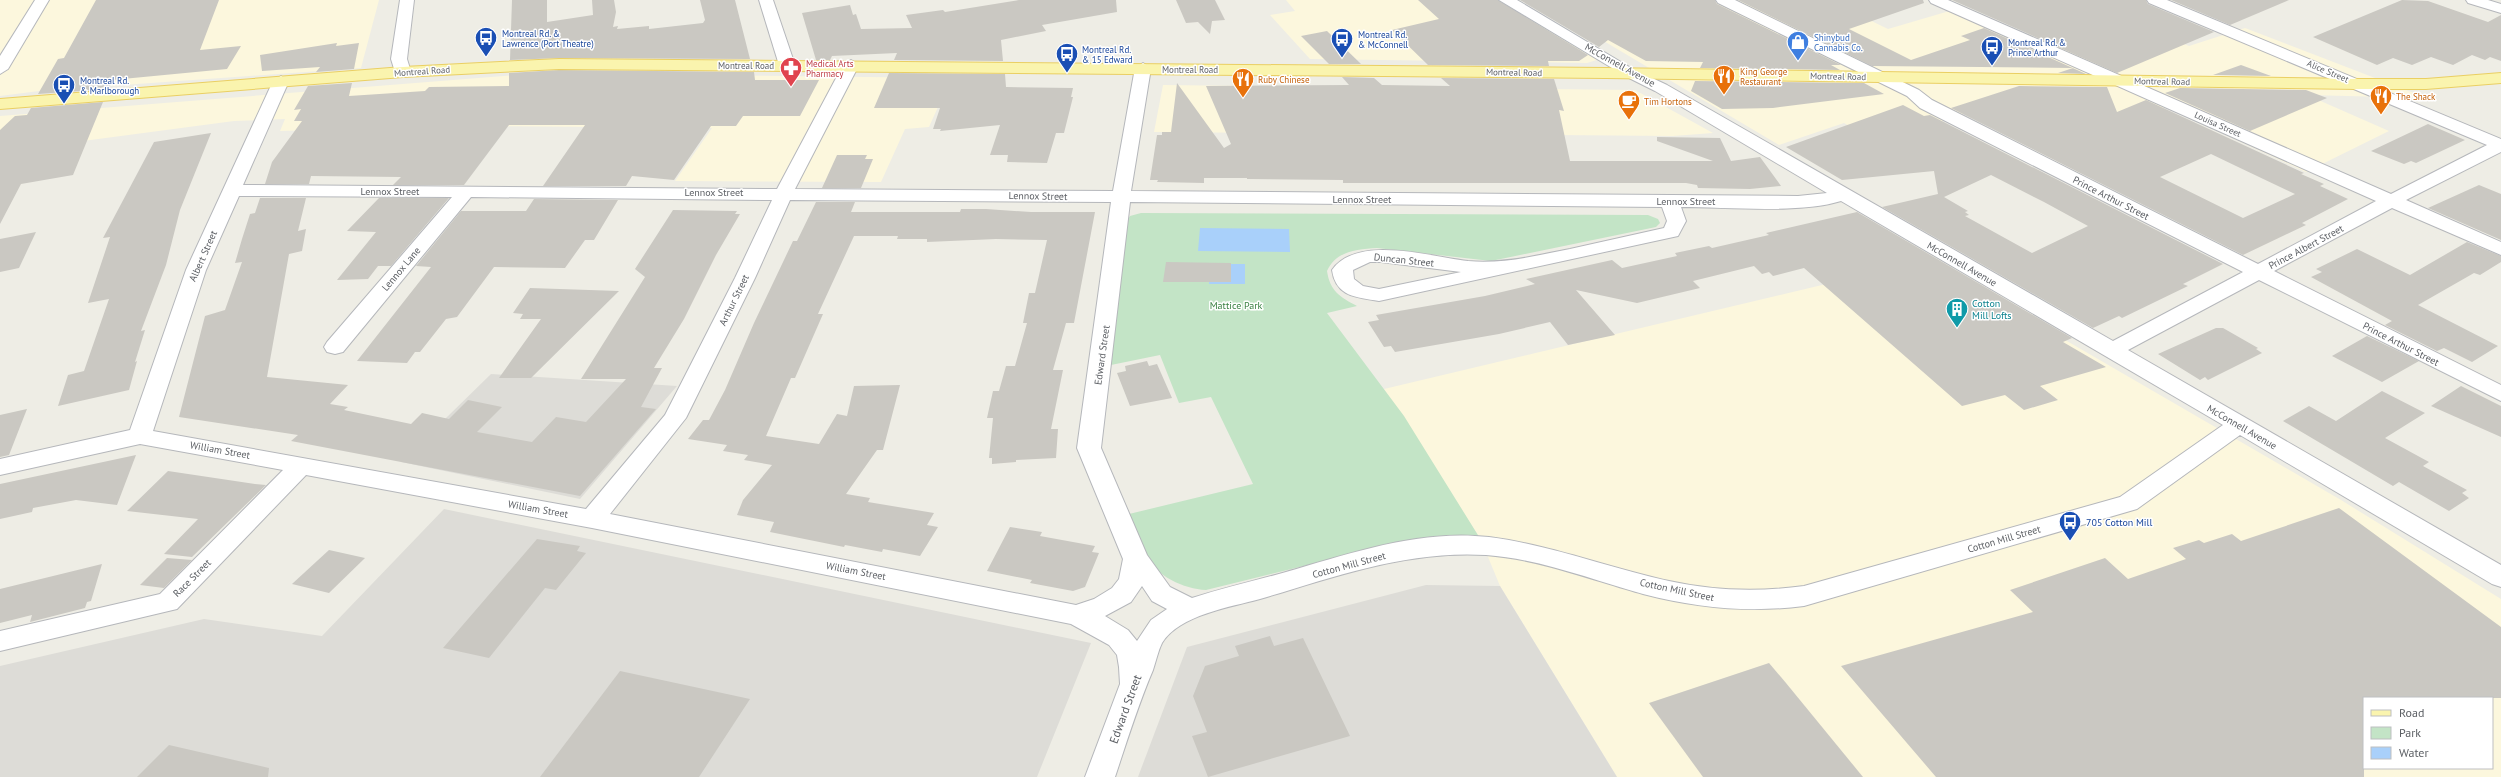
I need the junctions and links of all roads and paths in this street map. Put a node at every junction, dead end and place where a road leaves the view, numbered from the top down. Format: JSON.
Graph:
{"nodes":[{"id":1,"x":42,"y":0,"type":"edge"},
{"id":2,"x":407,"y":0,"type":"edge"},
{"id":3,"x":766,"y":0,"type":"edge"},
{"id":4,"x":1506,"y":0,"type":"edge"},
{"id":5,"x":1723,"y":0,"type":"edge"},
{"id":6,"x":1936,"y":0,"type":"edge"},
{"id":7,"x":2154,"y":0,"type":"edge"},
{"id":8,"x":2473,"y":0,"type":"edge"},
{"id":9,"x":2501,"y":10,"type":"edge"},
{"id":10,"x":787,"y":65,"type":"junction"},
{"id":11,"x":851,"y":65,"type":"junction"},
{"id":12,"x":1143,"y":68,"type":"junction"},
{"id":13,"x":0,"y":69,"type":"edge"},
{"id":14,"x":403,"y":72,"type":"junction"},
{"id":15,"x":1633,"y":74,"type":"junction"},
{"id":16,"x":1878,"y":76,"type":"junction"},
{"id":17,"x":2501,"y":78,"type":"edge"},
{"id":18,"x":2118,"y":80,"type":"junction"},
{"id":19,"x":281,"y":81,"type":"junction"},
{"id":20,"x":2359,"y":84,"type":"junction"},
{"id":21,"x":0,"y":104,"type":"edge"},
{"id":22,"x":2501,"y":145,"type":"edge"},
{"id":23,"x":233,"y":190,"type":"junction"},
{"id":24,"x":466,"y":192,"type":"junction"},
{"id":25,"x":784,"y":193,"type":"junction"},
{"id":26,"x":1842,"y":194,"type":"junction"},
{"id":27,"x":1121,"y":197,"type":"junction"},
{"id":28,"x":2392,"y":200,"type":"junction"},
{"id":29,"x":1668,"y":201,"type":"junction"},
{"id":30,"x":2501,"y":249,"type":"edge"},
{"id":31,"x":1508,"y":268,"type":"junction"},
{"id":32,"x":2258,"y":273,"type":"junction"},
{"id":33,"x":335,"y":347,"type":"dead end"},
{"id":34,"x":2111,"y":351,"type":"junction"},
{"id":35,"x":2501,"y":394,"type":"edge"},
{"id":36,"x":2239,"y":425,"type":"junction"},
{"id":37,"x":140,"y":436,"type":"junction"},
{"id":38,"x":302,"y":466,"type":"junction"},
{"id":39,"x":0,"y":467,"type":"edge"},
{"id":40,"x":592,"y":519,"type":"junction"},
{"id":41,"x":1136,"y":560,"type":"junction"},
{"id":42,"x":2501,"y":577,"type":"edge"},
{"id":43,"x":1190,"y":609,"type":"junction"},
{"id":44,"x":1076,"y":615,"type":"junction"},
{"id":45,"x":0,"y":641,"type":"edge"},
{"id":46,"x":1151,"y":641,"type":"joint"},
{"id":47,"x":1131,"y":690,"type":"junction"},
{"id":48,"x":1100,"y":777,"type":"edge"}],
"edges":[{"from":1,"to":13,"type":"street"},
{"from":2,"to":14,"type":"street"},
{"from":3,"to":10,"type":"street"},
{"from":4,"to":15,"type":"street","name":"McConnell Avenue"},
{"from":5,"to":16,"type":"street","name":"Prince Arthur Street"},
{"from":6,"to":18,"type":"street","name":"Louisa Street"},
{"from":7,"to":20,"type":"street","name":"Alice Street"},
{"from":8,"to":9,"type":"street"},
{"from":10,"to":11,"type":"main road","name":"Montreal Road"},
{"from":10,"to":14,"type":"main road","name":"Montreal Road"},
{"from":11,"to":12,"type":"main road","name":"Montreal Road"},
{"from":11,"to":25,"type":"street","name":"Arthur Street"},
{"from":12,"to":15,"type":"main road","name":"Montreal Road"},
{"from":12,"to":27,"type":"street","name":"Edward Street"},
{"from":14,"to":19,"type":"main road","name":"Montreal Road"},
{"from":15,"to":16,"type":"main road","name":"Montreal Road"},
{"from":15,"to":26,"type":"street","name":"McConnell Avenue"},
{"from":16,"to":18,"type":"main road","name":"Montreal Road"},
{"from":16,"to":32,"type":"street","name":"Prince Arthur Street"},
{"from":17,"to":20,"type":"main road","name":"Montreal Road"},
{"from":18,"to":20,"type":"main road","name":"Montreal Road"},
{"from":18,"to":28,"type":"street","name":"Louisa Street"},
{"from":19,"to":21,"type":"main road","name":"Montreal Road"},
{"from":19,"to":23,"type":"street","name":"Albert Street"},
{"from":20,"to":22,"type":"street","name":"Alice Street"},
{"from":22,"to":28,"type":"street","name":"Prince Albert Street"},
{"from":23,"to":24,"type":"street","name":"Lennox Street"},
{"from":23,"to":37,"type":"street","name":"Albert Street"},
{"from":24,"to":25,"type":"street","name":"Lennox Street"},
{"from":24,"to":33,"type":"street","name":"Lennox Lane"},
{"from":25,"to":27,"type":"street","name":"Lennox Street"},
{"from":25,"to":40,"type":"street","name":"Arthur Street"},
{"from":26,"to":29,"type":"street","name":"Lennox Street"},
{"from":26,"to":34,"type":"street","name":"McConnell Avenue"},
{"from":27,"to":29,"type":"street","name":"Lennox Street"},
{"from":27,"to":41,"type":"street","name":"Edward Street"},
{"from":28,"to":30,"type":"street","name":"Louisa Street"},
{"from":28,"to":32,"type":"street","name":"Prince Albert Street"},
{"from":29,"to":31,"type":"street","name":"Duncan Street"},
{"from":31,"to":31,"type":"street","name":"Duncan Street"},
{"from":32,"to":34,"type":"street","name":"Prince Albert Street"},
{"from":32,"to":35,"type":"street","name":"Prince Arthur Street"},
{"from":34,"to":36,"type":"street","name":"McConnell Avenue"},
{"from":36,"to":42,"type":"street","name":"McConnell Avenue"},
{"from":36,"to":43,"type":"street","name":"Cotton Mill Street"},
{"from":37,"to":38,"type":"street","name":"William Street"},
{"from":37,"to":39,"type":"street","name":"William Street"},
{"from":38,"to":40,"type":"street","name":"William Street"},
{"from":38,"to":45,"type":"street","name":"Race Street"},
{"from":40,"to":44,"type":"street","name":"William Street"},
{"from":41,"to":43,"type":"street","name":"Edward Street"},
{"from":41,"to":44,"type":"street","name":"William Street"},
{"from":43,"to":46,"type":"street","name":"Cotton Mill Street"},
{"from":44,"to":47,"type":"street","name":"William Street"},
{"from":46,"to":47,"type":"street","name":"Edward Street"},
{"from":47,"to":48,"type":"street","name":"Edward Street"}]}
